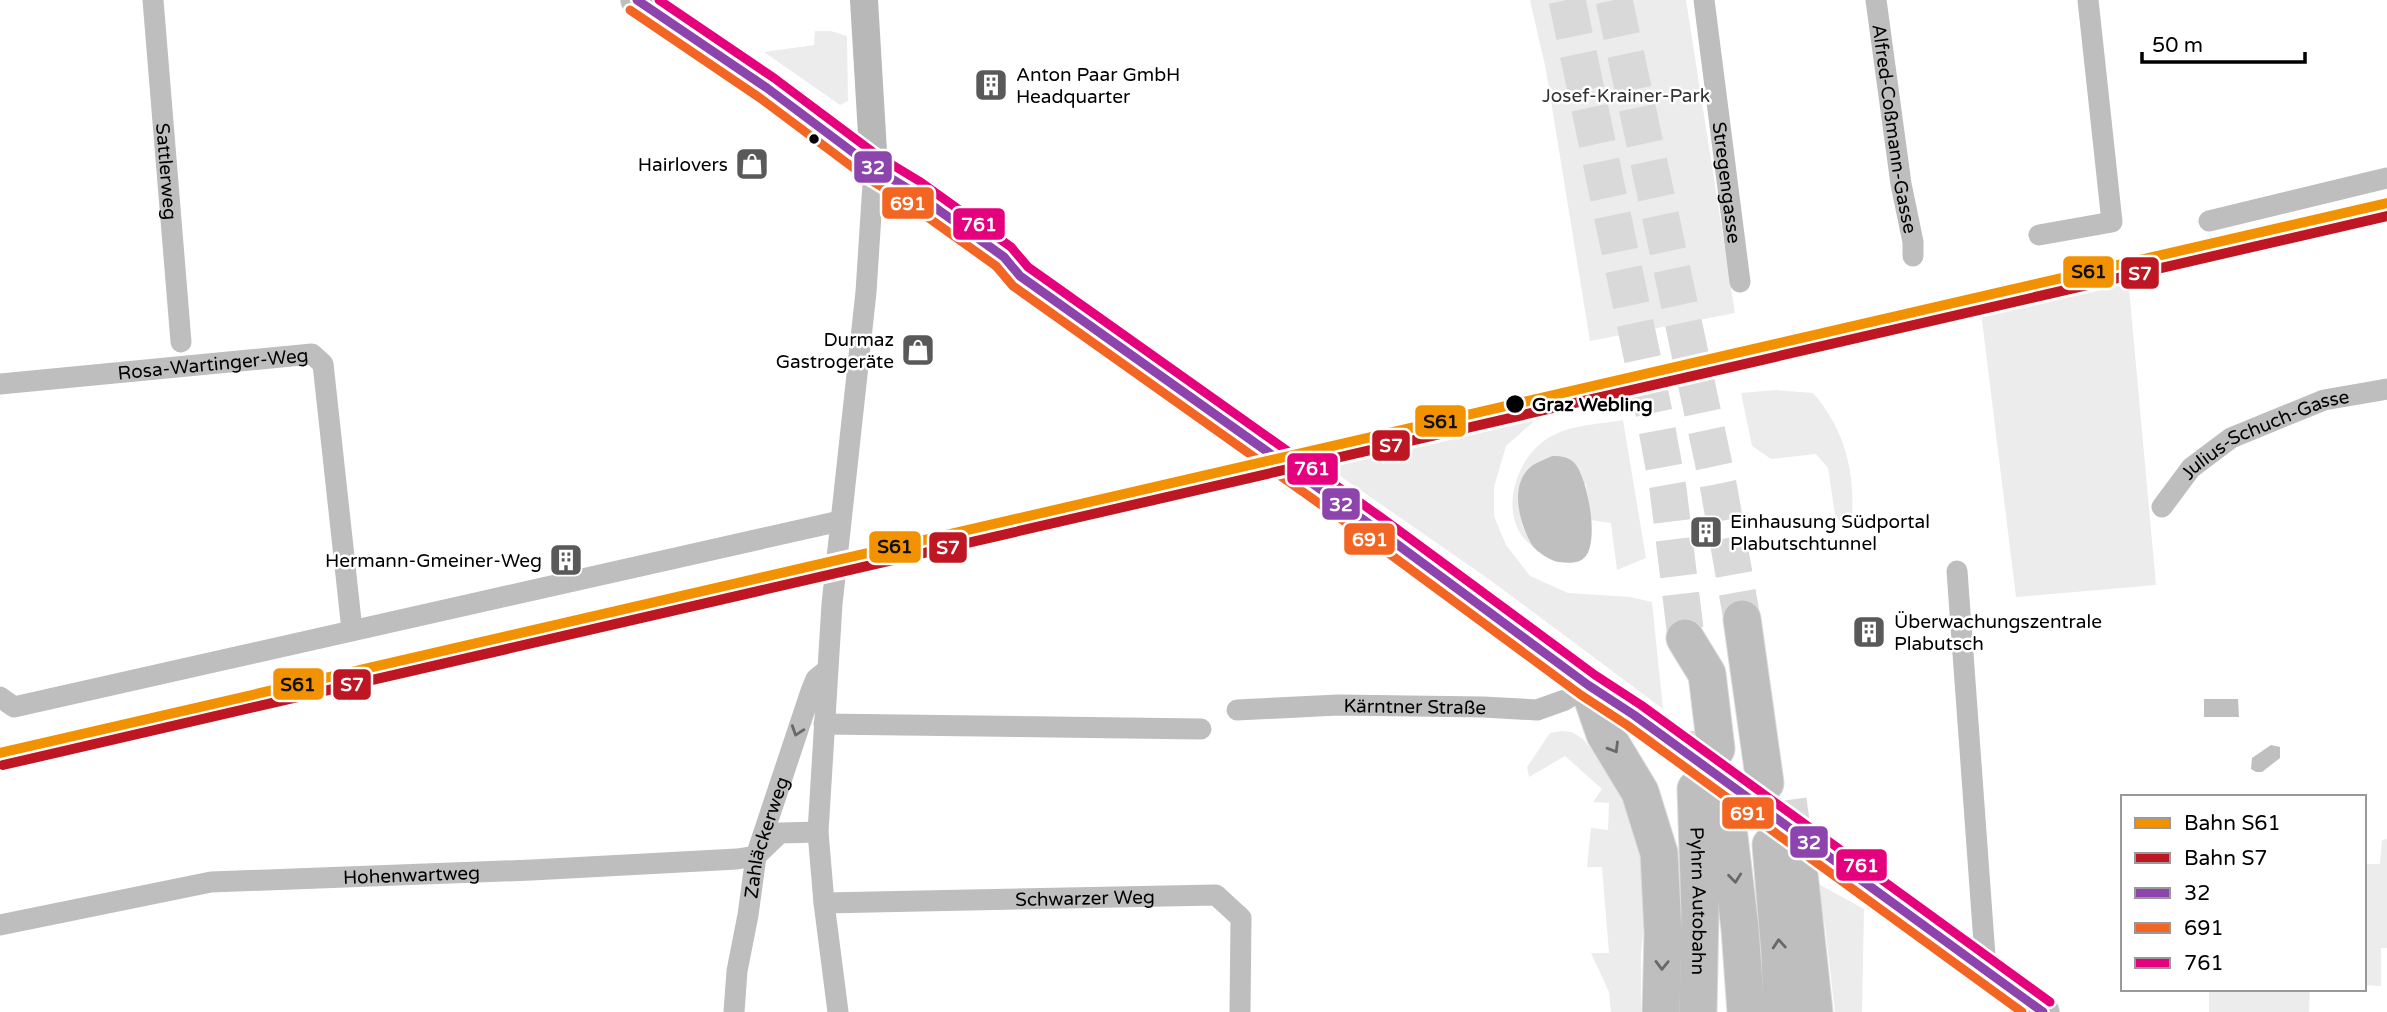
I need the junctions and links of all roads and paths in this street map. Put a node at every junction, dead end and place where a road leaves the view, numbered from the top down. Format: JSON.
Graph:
{"nodes":[{"id":1,"x":153,"y":0,"type":"edge"},
{"id":2,"x":638,"y":0,"type":"edge"},
{"id":3,"x":864,"y":0,"type":"edge"},
{"id":4,"x":1704,"y":0,"type":"edge"},
{"id":5,"x":1876,"y":0,"type":"edge"},
{"id":6,"x":2088,"y":0,"type":"edge"},
{"id":7,"x":874,"y":168,"type":"junction"},
{"id":8,"x":2387,"y":178,"type":"edge"},
{"id":9,"x":2208,"y":221,"type":"dead end"},
{"id":10,"x":2039,"y":235,"type":"dead end"},
{"id":11,"x":1913,"y":256,"type":"dead end"},
{"id":12,"x":1740,"y":282,"type":"dead end"},
{"id":13,"x":181,"y":342,"type":"dead end"},
{"id":14,"x":0,"y":384,"type":"edge"},
{"id":15,"x":2387,"y":388,"type":"edge"},
{"id":16,"x":2162,"y":507,"type":"dead end"},
{"id":17,"x":840,"y":521,"type":"junction"},
{"id":18,"x":1957,"y":572,"type":"dead end"},
{"id":19,"x":1742,"y":619,"type":"tunnel mouth"},
{"id":20,"x":352,"y":630,"type":"junction"},
{"id":21,"x":1685,"y":633,"type":"tunnel mouth"},
{"id":22,"x":826,"y":671,"type":"junction"},
{"id":23,"x":1588,"y":685,"type":"junction"},
{"id":24,"x":0,"y":697,"type":"edge"},
{"id":25,"x":1237,"y":710,"type":"dead end"},
{"id":26,"x":824,"y":724,"type":"junction"},
{"id":27,"x":1201,"y":729,"type":"dead end"},
{"id":28,"x":1704,"y":740,"type":"tunnel mouth"},
{"id":29,"x":1696,"y":789,"type":"tunnel mouth"},
{"id":30,"x":1776,"y":792,"type":"tunnel mouth"},
{"id":31,"x":1726,"y":811,"type":"tunnel mouth"},
{"id":32,"x":818,"y":831,"type":"junction"},
{"id":33,"x":756,"y":856,"type":"junction"},
{"id":34,"x":824,"y":903,"type":"junction"},
{"id":35,"x":0,"y":925,"type":"edge"},
{"id":36,"x":1986,"y":970,"type":"junction"},
{"id":37,"x":734,"y":1012,"type":"edge"},
{"id":38,"x":838,"y":1012,"type":"edge"},
{"id":39,"x":1240,"y":1012,"type":"edge"},
{"id":40,"x":1661,"y":1012,"type":"edge"},
{"id":41,"x":1698,"y":1012,"type":"edge"},
{"id":42,"x":1746,"y":1012,"type":"edge"},
{"id":43,"x":1782,"y":1012,"type":"edge"},
{"id":44,"x":1814,"y":1012,"type":"edge"},
{"id":45,"x":2043,"y":1012,"type":"edge"}],
"edges":[{"from":1,"to":13,"type":"street","name":"Sattlerweg"},
{"from":2,"to":7,"type":"main road"},
{"from":3,"to":7,"type":"street"},
{"from":4,"to":12,"type":"street","name":"Stregengasse"},
{"from":5,"to":11,"type":"street","name":"Alfred-Coßmann-Gasse"},
{"from":6,"to":10,"type":"street"},
{"from":7,"to":17,"type":"street"},
{"from":7,"to":23,"type":"main road"},
{"from":8,"to":9,"type":"street"},
{"from":14,"to":20,"type":"street","name":"Rosa-Wartinger-Weg"},
{"from":15,"to":16,"type":"street","name":"Julius-Schuch-Gasse"},
{"from":17,"to":20,"type":"street"},
{"from":17,"to":22,"type":"street"},
{"from":18,"to":36,"type":"street"},
{"from":19,"to":30,"type":"highway"},
{"from":20,"to":24,"type":"street"},
{"from":21,"to":28,"type":"highway"},
{"from":22,"to":26,"type":"street"},
{"from":22,"to":33,"type":"street","name":"Zahläckerweg","one_way":true},
{"from":23,"to":25,"type":"street","name":"Kärntner Straße"},
{"from":23,"to":36,"type":"main road","bridge":true},
{"from":23,"to":40,"type":"highway","one_way":true},
{"from":26,"to":27,"type":"street"},
{"from":26,"to":32,"type":"street"},
{"from":29,"to":41,"type":"highway","name":"Pyhrn Autobahn"},
{"from":31,"to":42,"type":"highway","one_way":true},
{"from":32,"to":33,"type":"street"},
{"from":32,"to":34,"type":"street"},
{"from":33,"to":35,"type":"street","name":"Hohenwartweg"},
{"from":33,"to":37,"type":"street","name":"Zahläckerweg"},
{"from":34,"to":38,"type":"street"},
{"from":34,"to":39,"type":"street","name":"Schwarzer Weg"},
{"from":36,"to":45,"type":"main road"},
{"from":43,"to":44,"type":"highway","one_way":true}]}
